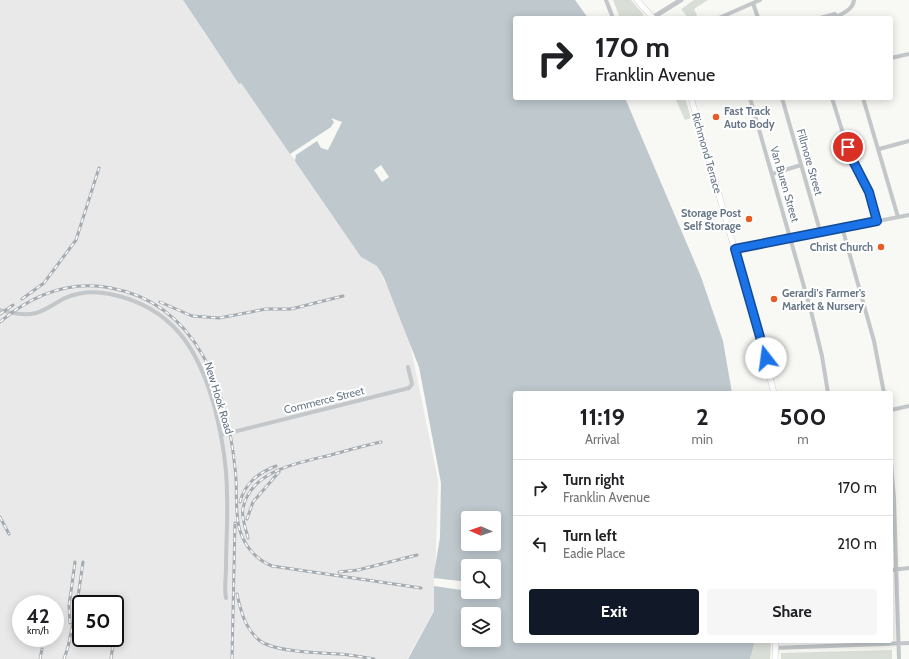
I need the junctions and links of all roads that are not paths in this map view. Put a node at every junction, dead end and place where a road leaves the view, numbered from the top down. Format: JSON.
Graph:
{"nodes":[{"id":1,"x":606,"y":0,"type":"edge"},
{"id":2,"x":637,"y":0,"type":"edge"},
{"id":3,"x":681,"y":0,"type":"edge"},
{"id":4,"x":760,"y":0,"type":"edge"},
{"id":5,"x":854,"y":0,"type":"edge"},
{"id":6,"x":753,"y":3,"type":"junction"},
{"id":7,"x":612,"y":16,"type":"edge"},
{"id":8,"x":650,"y":16,"type":"edge"},
{"id":9,"x":655,"y":16,"type":"edge"},
{"id":10,"x":724,"y":16,"type":"edge"},
{"id":11,"x":757,"y":16,"type":"edge"},
{"id":12,"x":837,"y":16,"type":"edge"},
{"id":13,"x":909,"y":54,"type":"edge"},
{"id":14,"x":893,"y":58,"type":"edge"},
{"id":15,"x":692,"y":100,"type":"edge"},
{"id":16,"x":751,"y":100,"type":"edge"},
{"id":17,"x":783,"y":100,"type":"edge"},
{"id":18,"x":833,"y":100,"type":"edge"},
{"id":19,"x":864,"y":100,"type":"edge"},
{"id":20,"x":909,"y":141,"type":"edge"},
{"id":21,"x":879,"y":150,"type":"junction"},
{"id":22,"x":801,"y":165,"type":"junction"},
{"id":23,"x":772,"y":174,"type":"junction"},
{"id":24,"x":909,"y":215,"type":"edge"},
{"id":25,"x":898,"y":217,"type":"junction"},
{"id":26,"x":877,"y":221,"type":"junction"},
{"id":27,"x":842,"y":227,"type":"junction"},
{"id":28,"x":820,"y":231,"type":"junction"},
{"id":29,"x":791,"y":237,"type":"junction"},
{"id":30,"x":735,"y":249,"type":"junction"},
{"id":31,"x":0,"y":310,"type":"edge"},
{"id":32,"x":408,"y":367,"type":"dead end"},
{"id":33,"x":774,"y":391,"type":"edge"},
{"id":34,"x":828,"y":391,"type":"edge"},
{"id":35,"x":884,"y":391,"type":"edge"},
{"id":36,"x":909,"y":406,"type":"edge"},
{"id":37,"x":893,"y":410,"type":"edge"},
{"id":38,"x":222,"y":435,"type":"junction"},
{"id":39,"x":893,"y":487,"type":"edge"},
{"id":40,"x":909,"y":568,"type":"edge"},
{"id":41,"x":893,"y":570,"type":"edge"},
{"id":42,"x":897,"y":570,"type":"junction"},
{"id":43,"x":226,"y":598,"type":"dead end"},
{"id":44,"x":776,"y":643,"type":"edge"},
{"id":45,"x":898,"y":643,"type":"junction"},
{"id":46,"x":909,"y":643,"type":"edge"},
{"id":47,"x":775,"y":648,"type":"junction"},
{"id":48,"x":775,"y":659,"type":"edge"},
{"id":49,"x":899,"y":659,"type":"edge"}],
"edges":[{"from":1,"to":7,"type":"street"},
{"from":2,"to":8,"type":"main road"},
{"from":3,"to":9,"type":"street"},
{"from":4,"to":6,"type":"street"},
{"from":5,"to":12,"type":"street"},
{"from":6,"to":10,"type":"street"},
{"from":6,"to":11,"type":"street"},
{"from":13,"to":14,"type":"street"},
{"from":15,"to":30,"type":"main road","name":"Richmond Terrace"},
{"from":16,"to":23,"type":"street","name":"Van Buren Street"},
{"from":17,"to":22,"type":"street","name":"Fillmore Street"},
{"from":18,"to":26,"type":"street"},
{"from":19,"to":21,"type":"street"},
{"from":20,"to":21,"type":"street"},
{"from":21,"to":25,"type":"street"},
{"from":22,"to":23,"type":"street"},
{"from":22,"to":28,"type":"street","name":"Fillmore Street"},
{"from":23,"to":29,"type":"street","name":"Van Buren Street"},
{"from":24,"to":25,"type":"street"},
{"from":25,"to":26,"type":"street"},
{"from":26,"to":27,"type":"street"},
{"from":27,"to":28,"type":"street"},
{"from":27,"to":35,"type":"street"},
{"from":28,"to":29,"type":"street"},
{"from":29,"to":30,"type":"street"},
{"from":29,"to":34,"type":"street","name":"Van Buren Street"},
{"from":30,"to":33,"type":"main road","name":"Richmond Terrace"},
{"from":31,"to":38,"type":"street","name":"New Hook Road"},
{"from":32,"to":38,"type":"street","name":"Commerce Street"},
{"from":36,"to":37,"type":"street"},
{"from":38,"to":43,"type":"street","name":"New Hook Road"},
{"from":39,"to":42,"type":"street"},
{"from":40,"to":42,"type":"street"},
{"from":41,"to":42,"type":"street"},
{"from":42,"to":45,"type":"street"},
{"from":44,"to":47,"type":"main road"},
{"from":45,"to":46,"type":"street"},
{"from":45,"to":47,"type":"street"},
{"from":45,"to":49,"type":"street"},
{"from":47,"to":48,"type":"main road"}]}
